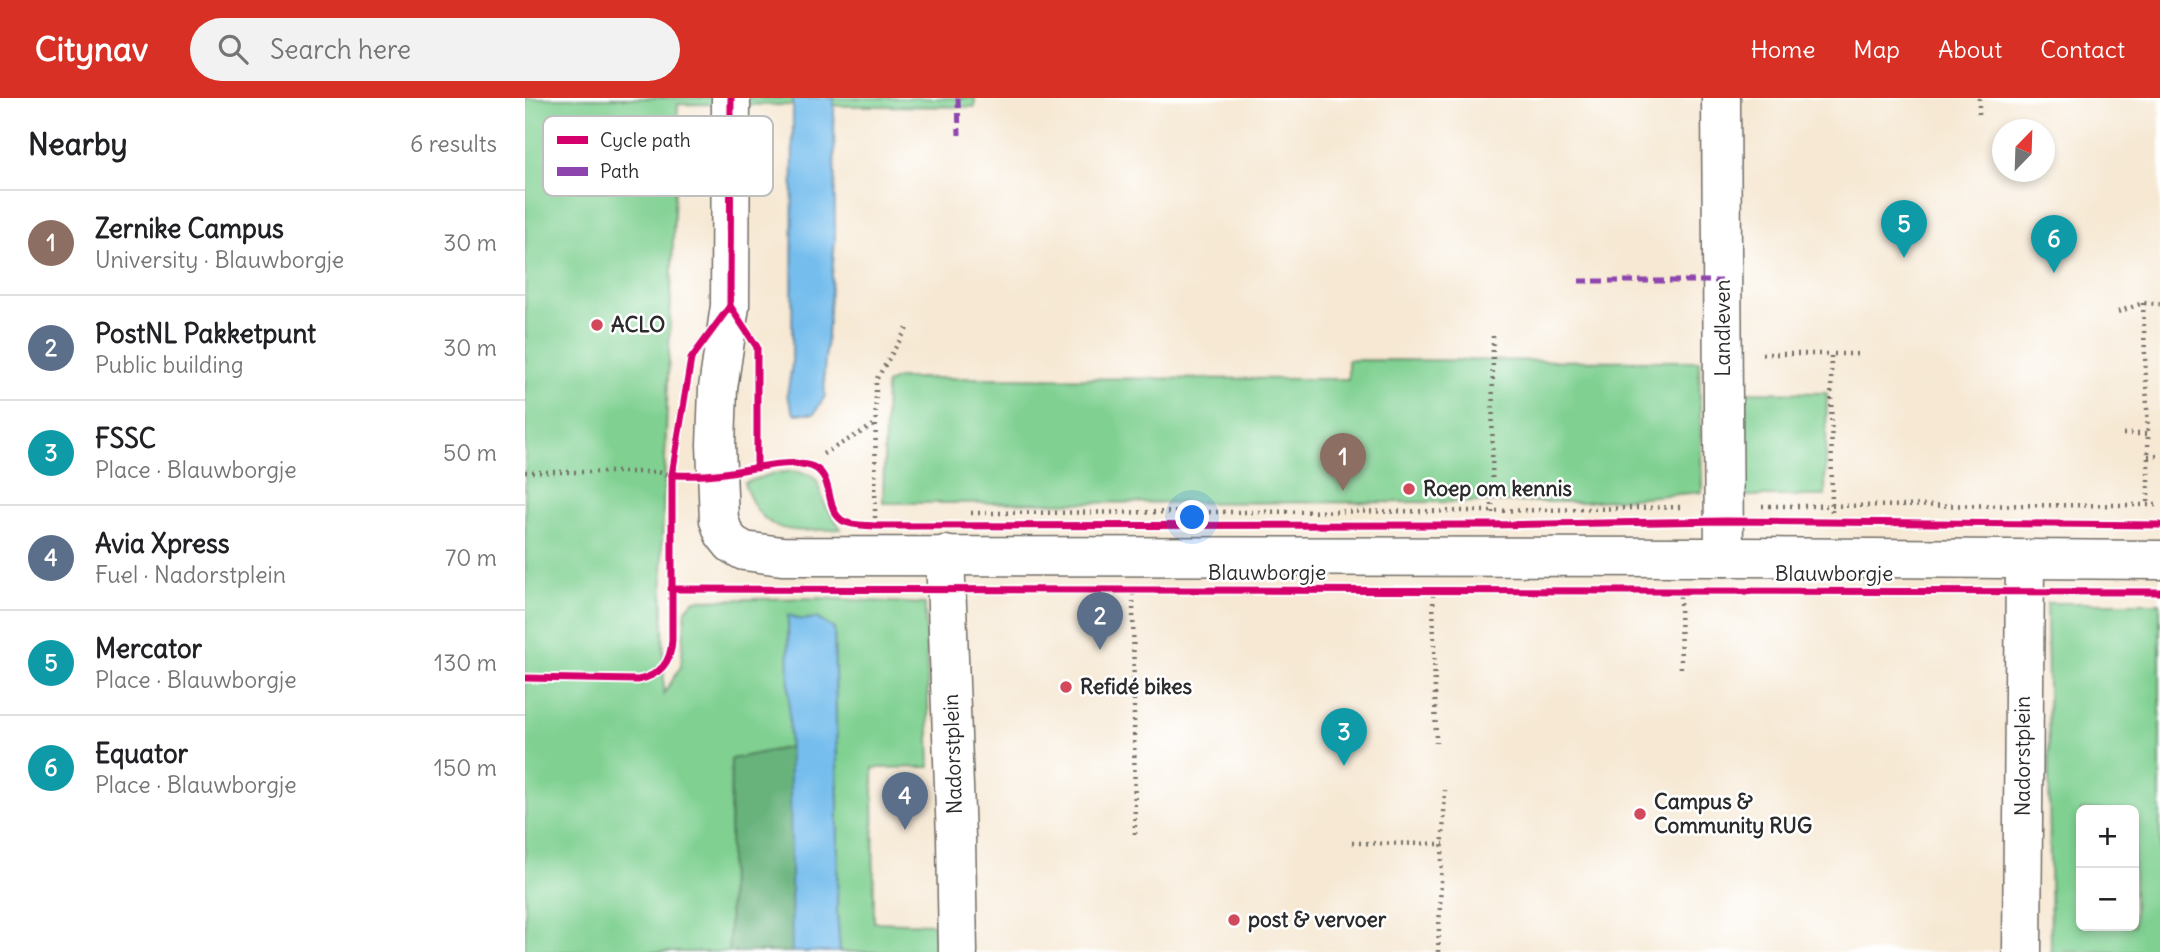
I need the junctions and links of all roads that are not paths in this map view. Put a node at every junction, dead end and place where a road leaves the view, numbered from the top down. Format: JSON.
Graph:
{"nodes":[{"id":1,"x":730,"y":98,"type":"edge"},
{"id":2,"x":1721,"y":98,"type":"edge"},
{"id":3,"x":730,"y":116,"type":"edge"},
{"id":4,"x":730,"y":196,"type":"edge"},
{"id":5,"x":946,"y":555,"type":"junction"},
{"id":6,"x":1724,"y":557,"type":"junction"},
{"id":7,"x":2025,"y":560,"type":"junction"},
{"id":8,"x":2160,"y":560,"type":"edge"},
{"id":9,"x":958,"y":952,"type":"edge"},
{"id":10,"x":2022,"y":952,"type":"edge"}],
"edges":[{"from":1,"to":3,"type":"street","name":"Blauwborgje"},
{"from":2,"to":6,"type":"street","name":"Landleven"},
{"from":4,"to":5,"type":"street","name":"Blauwborgje"},
{"from":5,"to":6,"type":"street","name":"Blauwborgje"},
{"from":5,"to":9,"type":"street","name":"Nadorstplein"},
{"from":6,"to":7,"type":"street","name":"Blauwborgje"},
{"from":7,"to":8,"type":"street","name":"Blauwborgje"},
{"from":7,"to":10,"type":"street","name":"Nadorstplein"}]}
